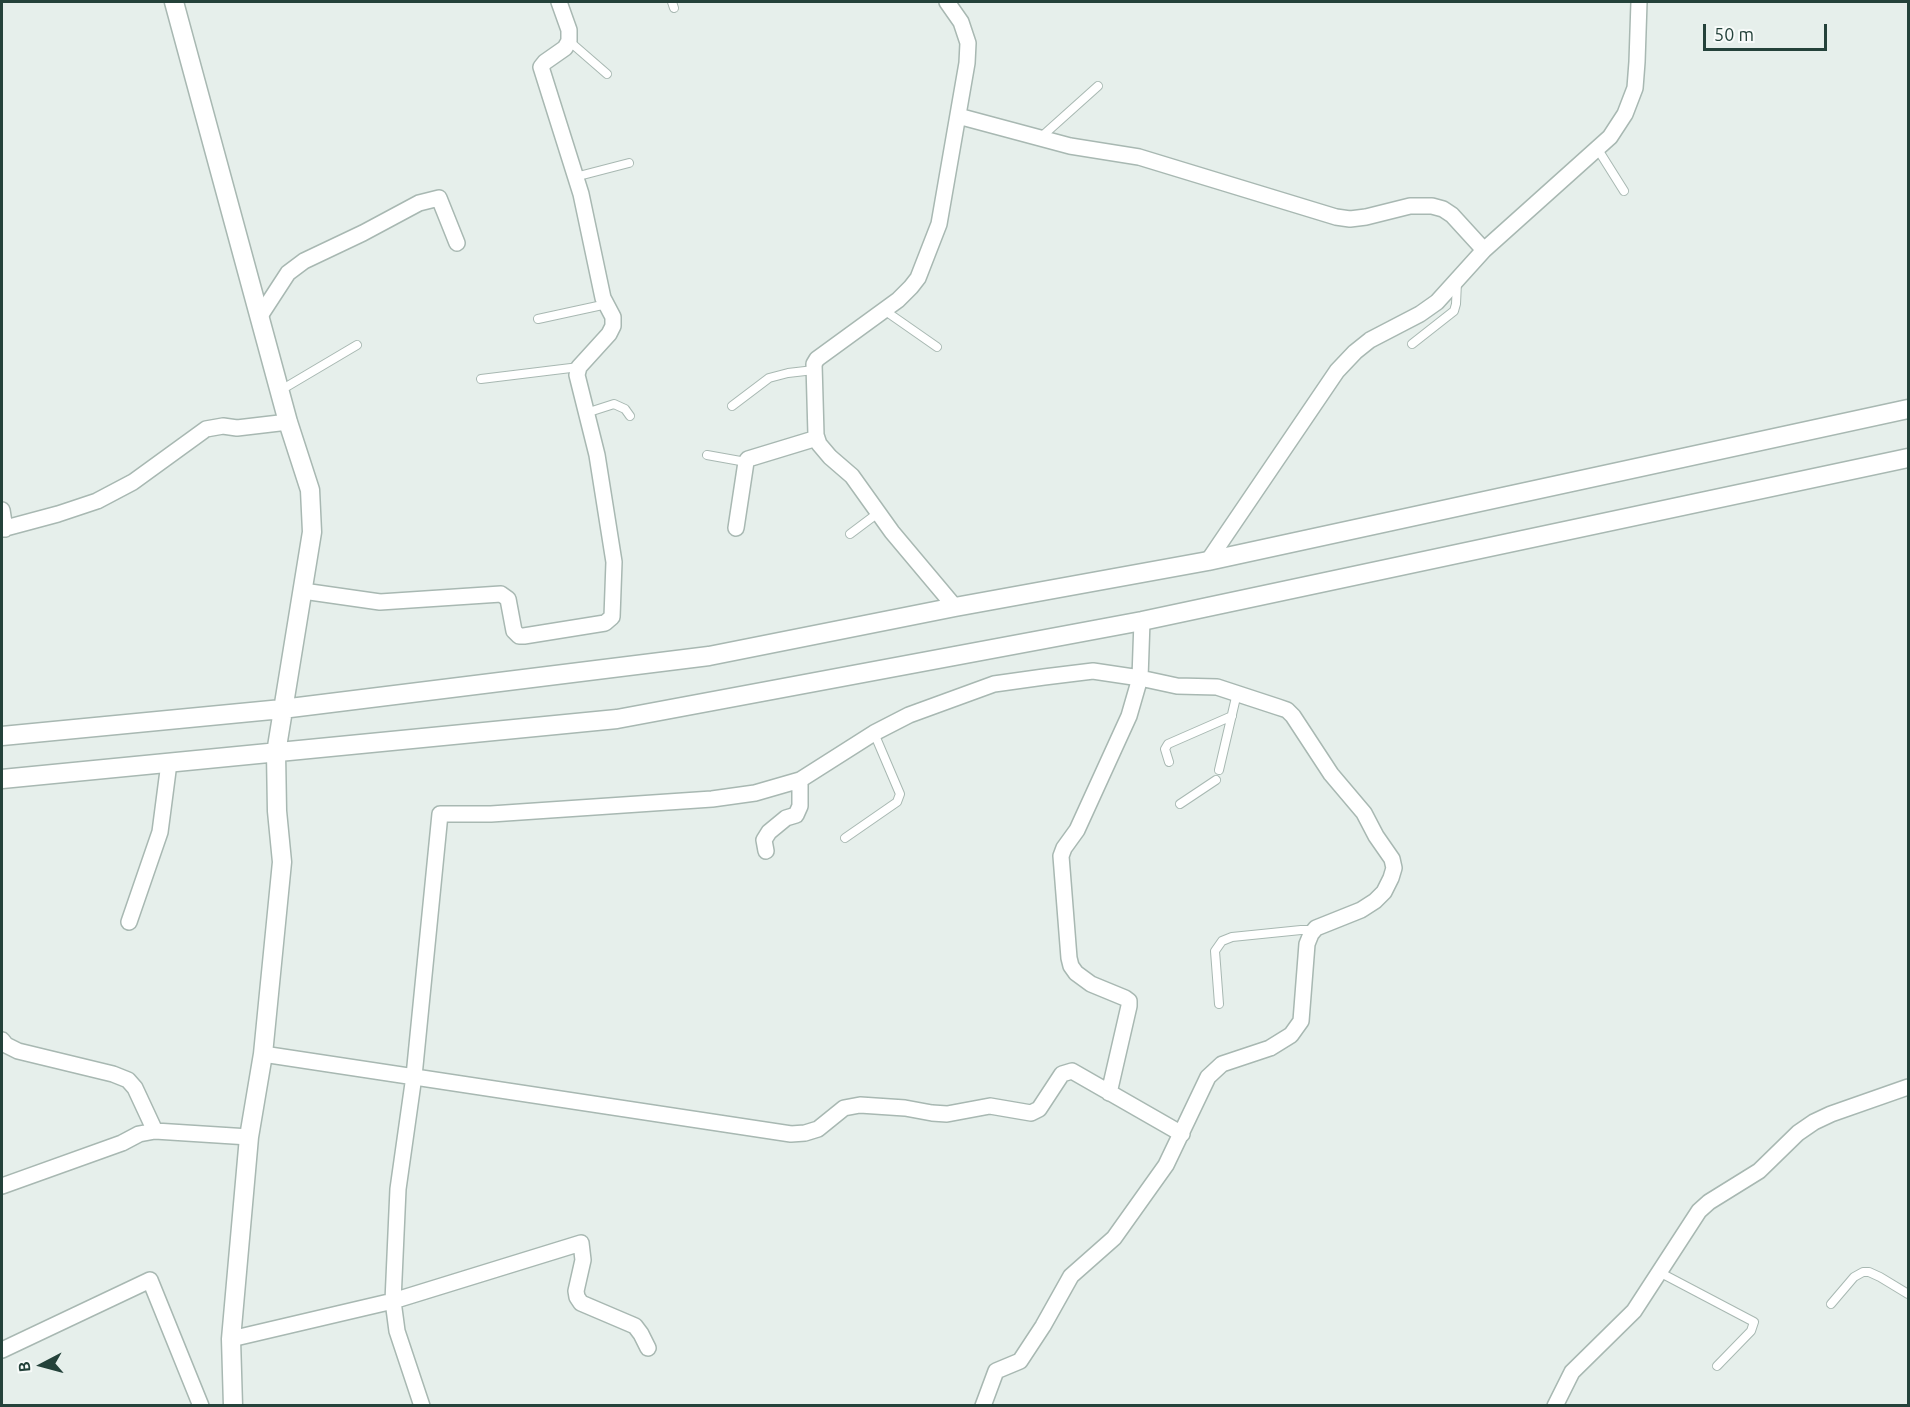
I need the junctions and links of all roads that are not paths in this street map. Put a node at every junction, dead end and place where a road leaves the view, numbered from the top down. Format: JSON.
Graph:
{"nodes":[{"id":1,"x":174,"y":2,"type":"edge"},
{"id":2,"x":559,"y":2,"type":"edge"},
{"id":3,"x":947,"y":2,"type":"edge"},
{"id":4,"x":1639,"y":2,"type":"edge"},
{"id":5,"x":569,"y":41,"type":"junction"},
{"id":6,"x":607,"y":74,"type":"dead end"},
{"id":7,"x":1098,"y":86,"type":"dead end"},
{"id":8,"x":957,"y":116,"type":"junction"},
{"id":9,"x":1040,"y":138,"type":"junction"},
{"id":10,"x":1597,"y":148,"type":"junction"},
{"id":11,"x":629,"y":163,"type":"dead end"},
{"id":12,"x":575,"y":177,"type":"junction"},
{"id":13,"x":1624,"y":191,"type":"dead end"},
{"id":14,"x":457,"y":243,"type":"dead end"},
{"id":15,"x":1484,"y":250,"type":"junction"},
{"id":16,"x":1457,"y":280,"type":"junction"},
{"id":17,"x":607,"y":304,"type":"junction"},
{"id":18,"x":884,"y":310,"type":"junction"},
{"id":19,"x":260,"y":316,"type":"junction"},
{"id":20,"x":538,"y":319,"type":"dead end"},
{"id":21,"x":1412,"y":344,"type":"dead end"},
{"id":22,"x":357,"y":345,"type":"dead end"},
{"id":23,"x":937,"y":347,"type":"dead end"},
{"id":24,"x":579,"y":367,"type":"junction"},
{"id":25,"x":814,"y":370,"type":"junction"},
{"id":26,"x":481,"y":379,"type":"dead end"},
{"id":27,"x":280,"y":391,"type":"junction"},
{"id":28,"x":732,"y":406,"type":"dead end"},
{"id":29,"x":1908,"y":409,"type":"edge"},
{"id":30,"x":586,"y":412,"type":"junction"},
{"id":31,"x":630,"y":416,"type":"dead end"},
{"id":32,"x":288,"y":422,"type":"junction"},
{"id":33,"x":817,"y":438,"type":"junction"},
{"id":34,"x":707,"y":454,"type":"dead end"},
{"id":35,"x":1908,"y":458,"type":"edge"},
{"id":36,"x":746,"y":462,"type":"junction"},
{"id":37,"x":2,"y":510,"type":"edge"},
{"id":38,"x":878,"y":513,"type":"junction"},
{"id":39,"x":736,"y":528,"type":"dead end"},
{"id":40,"x":3,"y":529,"type":"edge"},
{"id":41,"x":850,"y":534,"type":"dead end"},
{"id":42,"x":1208,"y":561,"type":"junction"},
{"id":43,"x":303,"y":591,"type":"junction"},
{"id":44,"x":955,"y":607,"type":"junction"},
{"id":45,"x":1142,"y":621,"type":"junction"},
{"id":46,"x":1140,"y":678,"type":"junction"},
{"id":47,"x":1237,"y":693,"type":"junction"},
{"id":48,"x":282,"y":709,"type":"junction"},
{"id":49,"x":1232,"y":716,"type":"junction"},
{"id":50,"x":874,"y":733,"type":"junction"},
{"id":51,"x":2,"y":736,"type":"edge"},
{"id":52,"x":276,"y":753,"type":"junction"},
{"id":53,"x":1169,"y":762,"type":"dead end"},
{"id":54,"x":169,"y":763,"type":"junction"},
{"id":55,"x":1219,"y":770,"type":"dead end"},
{"id":56,"x":2,"y":779,"type":"edge"},
{"id":57,"x":800,"y":780,"type":"junction"},
{"id":58,"x":1216,"y":780,"type":"dead end"},
{"id":59,"x":1180,"y":804,"type":"dead end"},
{"id":60,"x":845,"y":838,"type":"dead end"},
{"id":61,"x":766,"y":851,"type":"dead end"},
{"id":62,"x":129,"y":922,"type":"dead end"},
{"id":63,"x":1314,"y":930,"type":"junction"},
{"id":64,"x":1219,"y":1004,"type":"dead end"},
{"id":65,"x":2,"y":1040,"type":"edge"},
{"id":66,"x":263,"y":1054,"type":"junction"},
{"id":67,"x":414,"y":1076,"type":"junction"},
{"id":68,"x":1908,"y":1087,"type":"edge"},
{"id":69,"x":1109,"y":1093,"type":"junction"},
{"id":70,"x":155,"y":1131,"type":"junction"},
{"id":71,"x":1182,"y":1134,"type":"junction"},
{"id":72,"x":249,"y":1137,"type":"junction"},
{"id":73,"x":2,"y":1186,"type":"edge"},
{"id":74,"x":1659,"y":1272,"type":"junction"},
{"id":75,"x":1908,"y":1294,"type":"edge"},
{"id":76,"x":393,"y":1301,"type":"junction"},
{"id":77,"x":1831,"y":1304,"type":"dead end"},
{"id":78,"x":231,"y":1339,"type":"junction"},
{"id":79,"x":648,"y":1348,"type":"dead end"},
{"id":80,"x":2,"y":1350,"type":"edge"},
{"id":81,"x":1717,"y":1366,"type":"dead end"},
{"id":82,"x":201,"y":1406,"type":"edge"},
{"id":83,"x":233,"y":1406,"type":"edge"},
{"id":84,"x":422,"y":1406,"type":"edge"},
{"id":85,"x":983,"y":1406,"type":"edge"},
{"id":86,"x":1555,"y":1406,"type":"edge"}],
"edges":[{"from":1,"to":19,"type":"street"},
{"from":2,"to":5,"type":"street"},
{"from":3,"to":8,"type":"street"},
{"from":4,"to":10,"type":"street"},
{"from":5,"to":6,"type":"lane"},
{"from":5,"to":12,"type":"street"},
{"from":7,"to":9,"type":"lane"},
{"from":8,"to":9,"type":"street"},
{"from":8,"to":18,"type":"street"},
{"from":9,"to":15,"type":"street"},
{"from":10,"to":13,"type":"lane"},
{"from":10,"to":15,"type":"street"},
{"from":11,"to":12,"type":"lane"},
{"from":12,"to":17,"type":"street"},
{"from":14,"to":19,"type":"street"},
{"from":15,"to":16,"type":"street"},
{"from":16,"to":21,"type":"lane"},
{"from":16,"to":42,"type":"street"},
{"from":17,"to":20,"type":"lane"},
{"from":17,"to":24,"type":"street"},
{"from":18,"to":23,"type":"lane"},
{"from":18,"to":25,"type":"street"},
{"from":19,"to":27,"type":"street"},
{"from":22,"to":27,"type":"lane"},
{"from":24,"to":26,"type":"lane"},
{"from":24,"to":30,"type":"street"},
{"from":25,"to":28,"type":"lane"},
{"from":25,"to":33,"type":"street"},
{"from":27,"to":32,"type":"street"},
{"from":29,"to":42,"type":"street"},
{"from":30,"to":31,"type":"lane"},
{"from":30,"to":43,"type":"street"},
{"from":32,"to":40,"type":"street"},
{"from":32,"to":43,"type":"street"},
{"from":33,"to":36,"type":"street"},
{"from":33,"to":38,"type":"street"},
{"from":34,"to":36,"type":"lane"},
{"from":35,"to":45,"type":"street"},
{"from":36,"to":39,"type":"street"},
{"from":37,"to":40,"type":"street"},
{"from":38,"to":41,"type":"lane"},
{"from":38,"to":44,"type":"street"},
{"from":42,"to":44,"type":"street"},
{"from":43,"to":48,"type":"street"},
{"from":44,"to":48,"type":"street"},
{"from":45,"to":46,"type":"street"},
{"from":45,"to":52,"type":"street"},
{"from":46,"to":47,"type":"street"},
{"from":46,"to":50,"type":"street"},
{"from":46,"to":69,"type":"street"},
{"from":47,"to":49,"type":"lane"},
{"from":47,"to":63,"type":"street"},
{"from":48,"to":51,"type":"street"},
{"from":48,"to":52,"type":"street"},
{"from":49,"to":53,"type":"lane"},
{"from":49,"to":55,"type":"lane"},
{"from":50,"to":57,"type":"street"},
{"from":50,"to":60,"type":"lane"},
{"from":52,"to":54,"type":"street"},
{"from":52,"to":66,"type":"street"},
{"from":54,"to":56,"type":"street"},
{"from":54,"to":62,"type":"street"},
{"from":57,"to":61,"type":"street"},
{"from":57,"to":67,"type":"street"},
{"from":58,"to":59,"type":"lane"},
{"from":63,"to":64,"type":"lane"},
{"from":63,"to":71,"type":"street"},
{"from":65,"to":70,"type":"street"},
{"from":66,"to":67,"type":"street"},
{"from":66,"to":72,"type":"street"},
{"from":67,"to":69,"type":"street"},
{"from":67,"to":76,"type":"street"},
{"from":68,"to":74,"type":"street"},
{"from":69,"to":71,"type":"street"},
{"from":70,"to":72,"type":"street"},
{"from":70,"to":73,"type":"street"},
{"from":71,"to":85,"type":"street"},
{"from":72,"to":78,"type":"street"},
{"from":74,"to":81,"type":"lane"},
{"from":74,"to":86,"type":"street"},
{"from":75,"to":77,"type":"lane"},
{"from":76,"to":78,"type":"street"},
{"from":76,"to":79,"type":"street"},
{"from":76,"to":84,"type":"street"},
{"from":78,"to":83,"type":"street"},
{"from":80,"to":82,"type":"street"}]}
